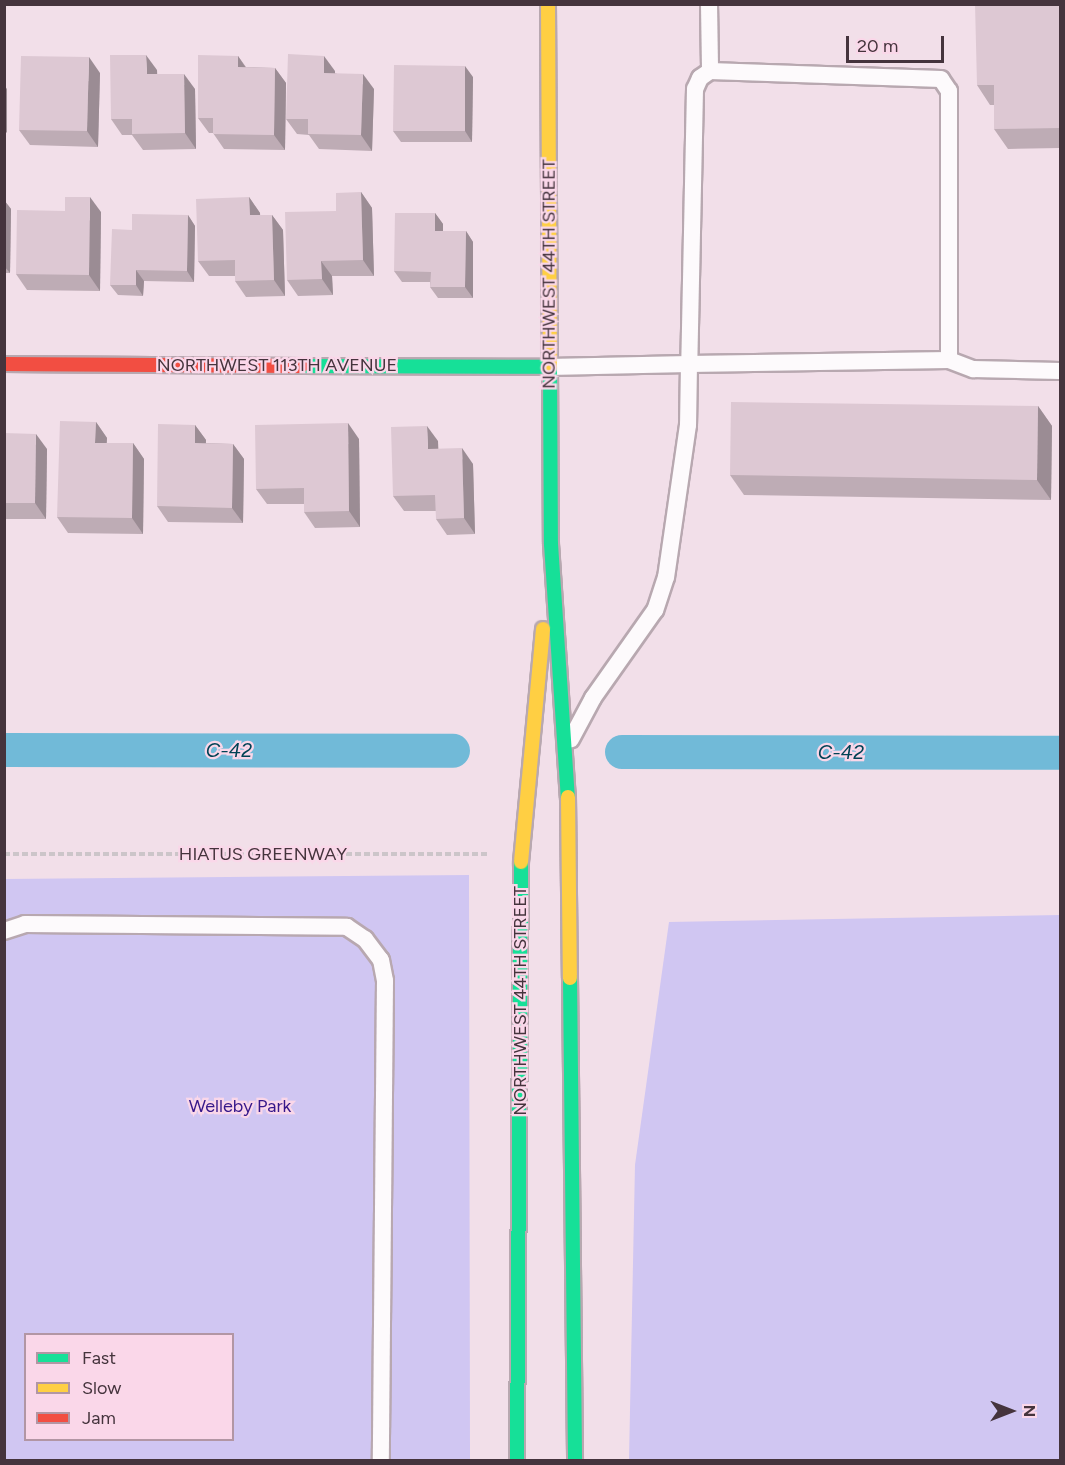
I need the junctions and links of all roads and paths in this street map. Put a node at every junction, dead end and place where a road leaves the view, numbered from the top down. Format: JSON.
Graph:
{"nodes":[{"id":1,"x":548,"y":4,"type":"edge"},
{"id":2,"x":709,"y":4,"type":"edge"},
{"id":3,"x":710,"y":71,"type":"junction"},
{"id":4,"x":949,"y":360,"type":"junction"},
{"id":5,"x":4,"y":364,"type":"edge"},
{"id":6,"x":689,"y":364,"type":"junction"},
{"id":7,"x":549,"y":367,"type":"junction"},
{"id":8,"x":1060,"y":371,"type":"edge"},
{"id":9,"x":551,"y":544,"type":"junction"},
{"id":10,"x":567,"y":745,"type":"junction"},
{"id":11,"x":4,"y":854,"type":"edge"},
{"id":12,"x":520,"y":854,"type":"junction"},
{"id":13,"x":4,"y":931,"type":"edge"},
{"id":14,"x":381,"y":1461,"type":"edge"},
{"id":15,"x":517,"y":1461,"type":"edge"},
{"id":16,"x":574,"y":1461,"type":"edge"}],
"edges":[{"from":1,"to":7,"type":"street","name":"NORTHWEST 44TH STREET"},
{"from":2,"to":3,"type":"lane"},
{"from":3,"to":4,"type":"lane"},
{"from":3,"to":6,"type":"lane"},
{"from":4,"to":6,"type":"lane"},
{"from":4,"to":8,"type":"lane"},
{"from":5,"to":7,"type":"street","name":"NORTHWEST 113TH AVENUE"},
{"from":6,"to":7,"type":"lane"},
{"from":6,"to":10,"type":"lane"},
{"from":7,"to":9,"type":"street","name":"NORTHWEST 44TH STREET"},
{"from":9,"to":10,"type":"street","name":"NORTHWEST 44TH STREET"},
{"from":9,"to":12,"type":"street","name":"NORTHWEST 44TH STREET"},
{"from":10,"to":16,"type":"street","name":"NORTHWEST 44TH STREET"},
{"from":11,"to":12,"type":"path","name":"HIATUS GREENWAY"},
{"from":12,"to":15,"type":"street","name":"NORTHWEST 44TH STREET"},
{"from":13,"to":14,"type":"lane"}]}
